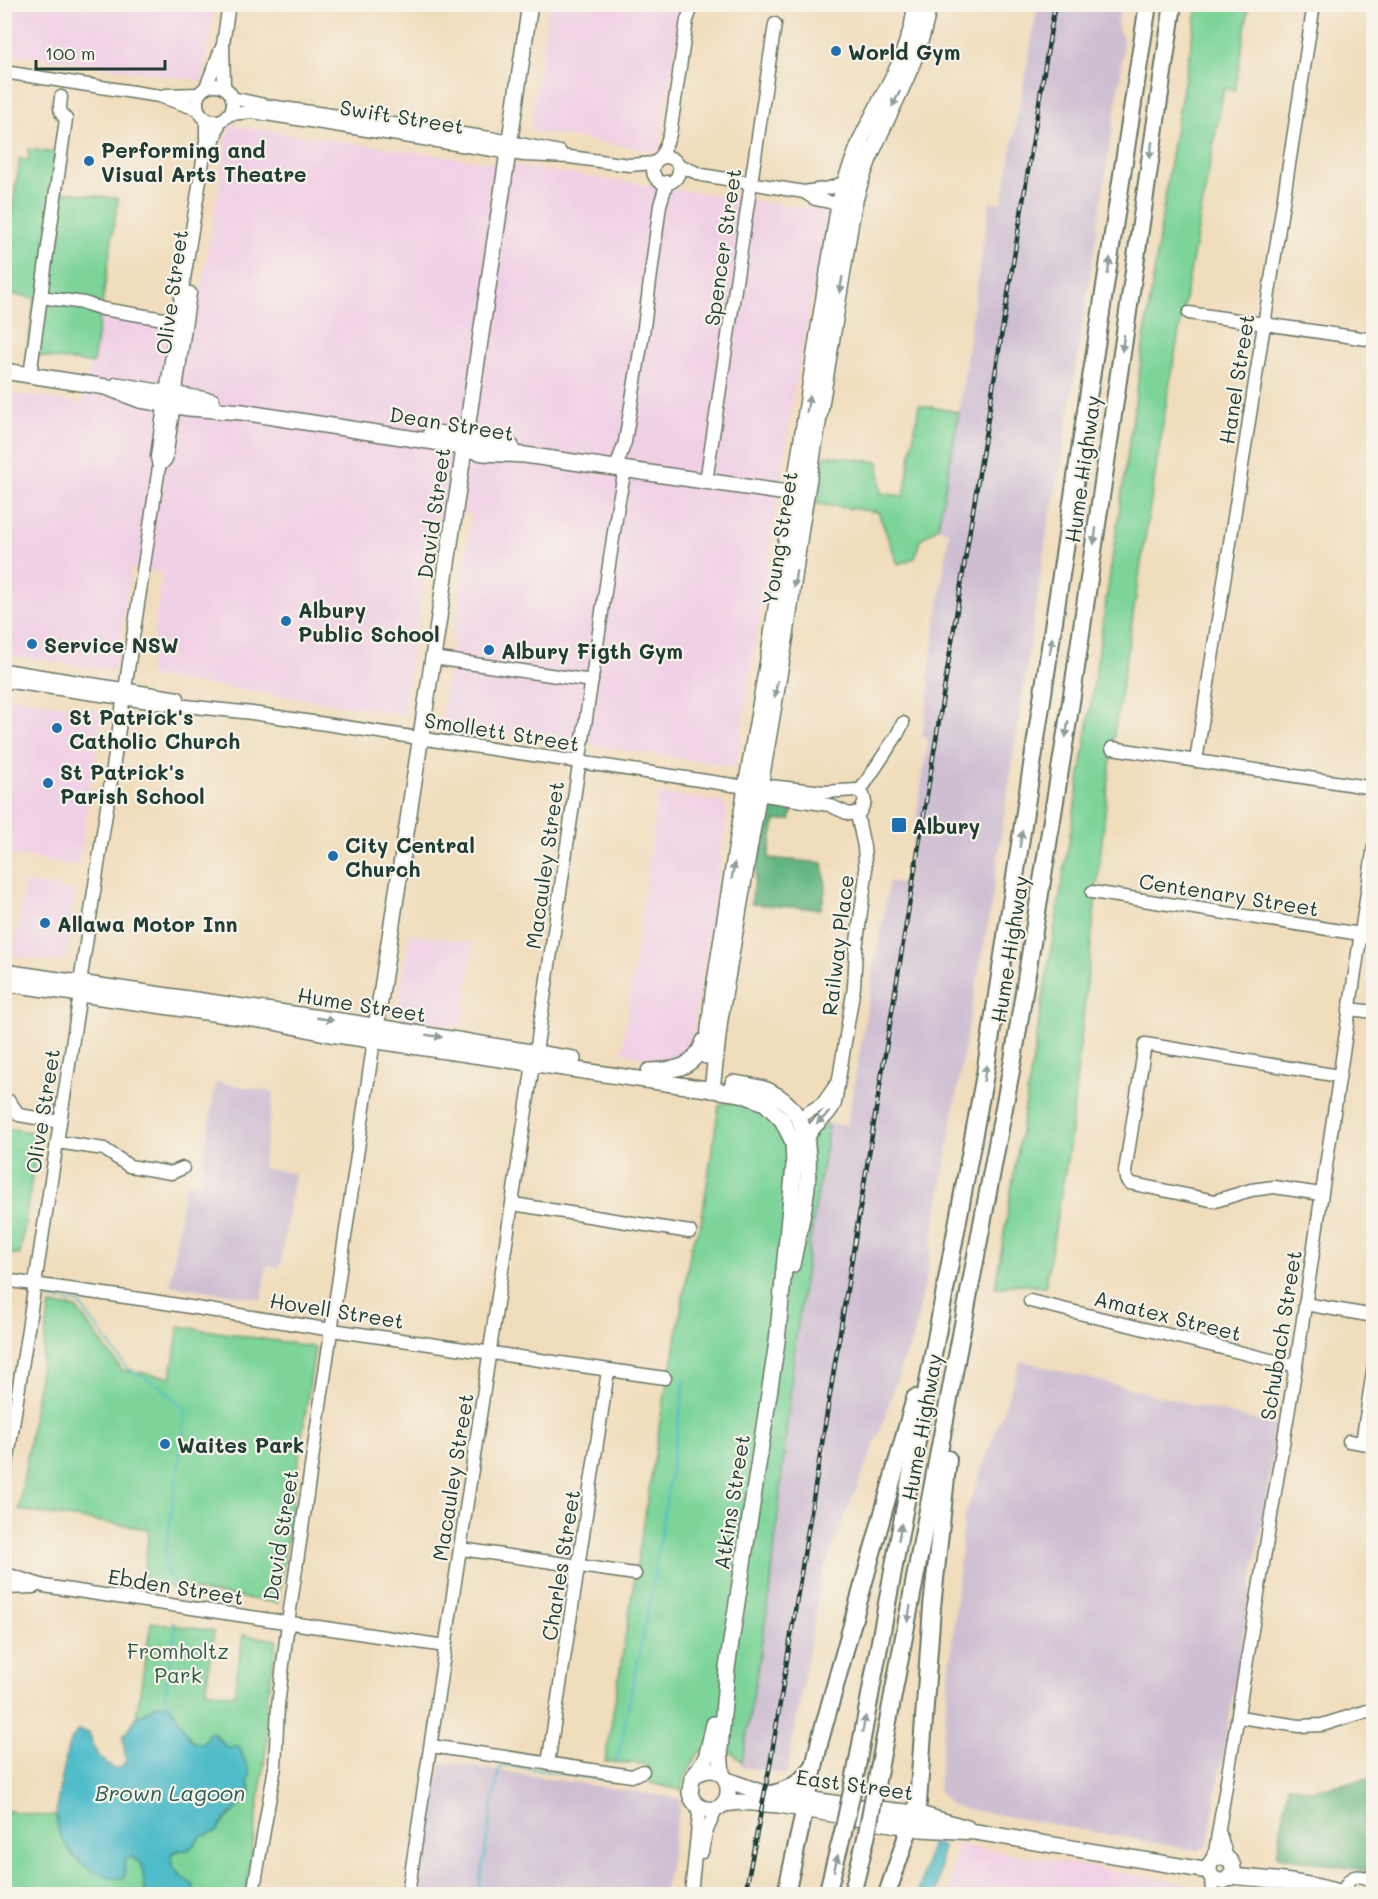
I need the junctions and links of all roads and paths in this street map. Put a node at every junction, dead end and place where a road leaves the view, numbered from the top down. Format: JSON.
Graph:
{"nodes":[{"id":1,"x":229,"y":4,"type":"edge"},
{"id":2,"x":530,"y":4,"type":"edge"},
{"id":3,"x":693,"y":4,"type":"edge"},
{"id":4,"x":916,"y":4,"type":"edge"},
{"id":5,"x":929,"y":4,"type":"edge"},
{"id":6,"x":1141,"y":4,"type":"edge"},
{"id":7,"x":1148,"y":4,"type":"edge"},
{"id":8,"x":1173,"y":4,"type":"edge"},
{"id":9,"x":1181,"y":4,"type":"edge"},
{"id":10,"x":1314,"y":4,"type":"edge"},
{"id":11,"x":775,"y":24,"type":"dead end"},
{"id":12,"x":223,"y":44,"type":"junction"},
{"id":13,"x":4,"y":72,"type":"edge"},
{"id":14,"x":224,"y":87,"type":"junction"},
{"id":15,"x":202,"y":90,"type":"junction"},
{"id":16,"x":1159,"y":93,"type":"junction"},
{"id":17,"x":159,"y":96,"type":"junction"},
{"id":18,"x":61,"y":97,"type":"dead end"},
{"id":19,"x":232,"y":98,"type":"junction"},
{"id":20,"x":197,"y":109,"type":"junction"},
{"id":21,"x":225,"y":118,"type":"junction"},
{"id":22,"x":206,"y":120,"type":"junction"},
{"id":23,"x":1130,"y":127,"type":"junction"},
{"id":24,"x":422,"y":134,"type":"junction"},
{"id":25,"x":508,"y":147,"type":"junction"},
{"id":26,"x":665,"y":170,"type":"junction"},
{"id":27,"x":845,"y":182,"type":"junction"},
{"id":28,"x":751,"y":183,"type":"junction"},
{"id":29,"x":804,"y":192,"type":"junction"},
{"id":30,"x":857,"y":193,"type":"junction"},
{"id":31,"x":839,"y":204,"type":"junction"},
{"id":32,"x":193,"y":249,"type":"junction"},
{"id":33,"x":41,"y":297,"type":"junction"},
{"id":34,"x":1189,"y":313,"type":"dead end"},
{"id":35,"x":176,"y":321,"type":"junction"},
{"id":36,"x":1264,"y":325,"type":"junction"},
{"id":37,"x":1374,"y":340,"type":"edge"},
{"id":38,"x":4,"y":371,"type":"edge"},
{"id":39,"x":30,"y":375,"type":"junction"},
{"id":40,"x":170,"y":399,"type":"junction"},
{"id":41,"x":464,"y":443,"type":"junction"},
{"id":42,"x":621,"y":466,"type":"junction"},
{"id":43,"x":707,"y":478,"type":"junction"},
{"id":44,"x":798,"y":491,"type":"junction"},
{"id":45,"x":433,"y":658,"type":"junction"},
{"id":46,"x":4,"y":670,"type":"edge"},
{"id":47,"x":4,"y":681,"type":"edge"},
{"id":48,"x":40,"y":681,"type":"junction"},
{"id":49,"x":592,"y":681,"type":"junction"},
{"id":50,"x":124,"y":694,"type":"junction"},
{"id":51,"x":903,"y":723,"type":"dead end"},
{"id":52,"x":419,"y":738,"type":"junction"},
{"id":53,"x":1112,"y":748,"type":"dead end"},
{"id":54,"x":1196,"y":761,"type":"junction"},
{"id":55,"x":579,"y":763,"type":"junction"},
{"id":56,"x":755,"y":788,"type":"junction"},
{"id":57,"x":1374,"y":788,"type":"edge"},
{"id":58,"x":845,"y":791,"type":"junction"},
{"id":59,"x":860,"y":791,"type":"junction"},
{"id":60,"x":843,"y":810,"type":"junction"},
{"id":61,"x":857,"y":814,"type":"junction"},
{"id":62,"x":1373,"y":852,"type":"edge"},
{"id":63,"x":1092,"y":892,"type":"dead end"},
{"id":64,"x":1360,"y":934,"type":"junction"},
{"id":65,"x":4,"y":972,"type":"edge"},
{"id":66,"x":4,"y":982,"type":"edge"},
{"id":67,"x":80,"y":988,"type":"junction"},
{"id":68,"x":1349,"y":1009,"type":"junction"},
{"id":69,"x":1374,"y":1012,"type":"edge"},
{"id":70,"x":707,"y":1032,"type":"junction"},
{"id":71,"x":375,"y":1034,"type":"junction"},
{"id":72,"x":535,"y":1058,"type":"junction"},
{"id":73,"x":649,"y":1071,"type":"junction"},
{"id":74,"x":1339,"y":1076,"type":"junction"},
{"id":75,"x":838,"y":1080,"type":"junction"},
{"id":76,"x":708,"y":1085,"type":"junction"},
{"id":77,"x":4,"y":1098,"type":"edge"},
{"id":78,"x":799,"y":1118,"type":"junction"},
{"id":79,"x":60,"y":1122,"type":"junction"},
{"id":80,"x":974,"y":1130,"type":"junction"},
{"id":81,"x":57,"y":1142,"type":"junction"},
{"id":82,"x":809,"y":1155,"type":"junction"},
{"id":83,"x":183,"y":1168,"type":"dead end"},
{"id":84,"x":1321,"y":1194,"type":"junction"},
{"id":85,"x":513,"y":1204,"type":"junction"},
{"id":86,"x":788,"y":1219,"type":"junction"},
{"id":87,"x":690,"y":1232,"type":"dead end"},
{"id":88,"x":977,"y":1247,"type":"junction"},
{"id":89,"x":4,"y":1280,"type":"edge"},
{"id":90,"x":36,"y":1285,"type":"junction"},
{"id":91,"x":1030,"y":1301,"type":"dead end"},
{"id":92,"x":1305,"y":1304,"type":"junction"},
{"id":93,"x":1374,"y":1316,"type":"edge"},
{"id":94,"x":332,"y":1330,"type":"junction"},
{"id":95,"x":777,"y":1342,"type":"junction"},
{"id":96,"x":490,"y":1352,"type":"junction"},
{"id":97,"x":1374,"y":1365,"type":"edge"},
{"id":98,"x":1296,"y":1366,"type":"junction"},
{"id":99,"x":608,"y":1371,"type":"junction"},
{"id":100,"x":665,"y":1378,"type":"dead end"},
{"id":101,"x":1349,"y":1441,"type":"dead end"},
{"id":102,"x":1368,"y":1444,"type":"edge"},
{"id":103,"x":4,"y":1483,"type":"edge"},
{"id":104,"x":461,"y":1548,"type":"junction"},
{"id":105,"x":580,"y":1566,"type":"junction"},
{"id":106,"x":635,"y":1575,"type":"dead end"},
{"id":107,"x":5,"y":1579,"type":"edge"},
{"id":108,"x":288,"y":1623,"type":"junction"},
{"id":109,"x":445,"y":1646,"type":"junction"},
{"id":110,"x":727,"y":1668,"type":"junction"},
{"id":111,"x":1374,"y":1709,"type":"edge"},
{"id":112,"x":1239,"y":1717,"type":"junction"},
{"id":113,"x":431,"y":1746,"type":"junction"},
{"id":114,"x":548,"y":1764,"type":"junction"},
{"id":115,"x":814,"y":1765,"type":"junction"},
{"id":116,"x":643,"y":1771,"type":"dead end"},
{"id":117,"x":697,"y":1774,"type":"junction"},
{"id":118,"x":724,"y":1778,"type":"junction"},
{"id":119,"x":772,"y":1794,"type":"junction"},
{"id":120,"x":806,"y":1803,"type":"junction"},
{"id":121,"x":696,"y":1805,"type":"junction"},
{"id":122,"x":720,"y":1806,"type":"junction"},
{"id":123,"x":913,"y":1820,"type":"junction"},
{"id":124,"x":1220,"y":1868,"type":"junction"},
{"id":125,"x":1374,"y":1881,"type":"edge"},
{"id":126,"x":253,"y":1894,"type":"edge"},
{"id":127,"x":408,"y":1894,"type":"edge"},
{"id":128,"x":692,"y":1894,"type":"edge"},
{"id":129,"x":786,"y":1894,"type":"edge"},
{"id":130,"x":827,"y":1894,"type":"edge"},
{"id":131,"x":852,"y":1894,"type":"edge"},
{"id":132,"x":887,"y":1894,"type":"edge"},
{"id":133,"x":1215,"y":1894,"type":"edge"},
{"id":134,"x":1343,"y":1894,"type":"edge"}],
"edges":[{"from":1,"to":12,"type":"street"},
{"from":2,"to":25,"type":"main road","name":"David Street"},
{"from":3,"to":26,"type":"street","name":"Macauley Street"},
{"from":4,"to":27,"type":"main road","name":"Young Street"},
{"from":5,"to":30,"type":"main road","name":"Young Street","one_way":true},
{"from":6,"to":23,"type":"highway"},
{"from":7,"to":23,"type":"highway","name":"Hume Highway"},
{"from":8,"to":16,"type":"highway","name":"Hume Highway"},
{"from":9,"to":16,"type":"highway"},
{"from":10,"to":36,"type":"street","name":"Hanel Street"},
{"from":11,"to":28,"type":"street","name":"Spencer Street"},
{"from":12,"to":14,"type":"street"},
{"from":12,"to":15,"type":"street"},
{"from":13,"to":17,"type":"street"},
{"from":14,"to":15,"type":"street"},
{"from":14,"to":19,"type":"street"},
{"from":15,"to":17,"type":"street"},
{"from":15,"to":20,"type":"street"},
{"from":16,"to":88,"type":"highway","name":"Hume Highway","one_way":true},
{"from":17,"to":20,"type":"street"},
{"from":18,"to":33,"type":"street"},
{"from":19,"to":21,"type":"street"},
{"from":19,"to":24,"type":"street","name":"Swift Street"},
{"from":20,"to":22,"type":"street"},
{"from":21,"to":22,"type":"street"},
{"from":21,"to":24,"type":"street","name":"Swift Street"},
{"from":21,"to":32,"type":"street","name":"Olive Street"},
{"from":22,"to":32,"type":"street","name":"Olive Street"},
{"from":80,"to":23,"type":"highway","name":"Hume Highway","one_way":true},
{"from":24,"to":25,"type":"street","name":"Swift Street"},
{"from":25,"to":26,"type":"street","name":"Swift Street"},
{"from":25,"to":41,"type":"main road","name":"David Street"},
{"from":26,"to":28,"type":"street","name":"Swift Street"},
{"from":26,"to":42,"type":"street","name":"Macauley Street"},
{"from":27,"to":29,"type":"street","name":"Swift Street"},
{"from":27,"to":31,"type":"main road","name":"Young Street"},
{"from":28,"to":29,"type":"street","name":"Swift Street"},
{"from":28,"to":43,"type":"street","name":"Spencer Street"},
{"from":29,"to":31,"type":"street","name":"Swift Street"},
{"from":30,"to":31,"type":"main road"},
{"from":30,"to":44,"type":"main road","name":"Young Street","one_way":true},
{"from":44,"to":31,"type":"main road","name":"Young Street","one_way":true},
{"from":32,"to":35,"type":"street","name":"Olive Street"},
{"from":32,"to":40,"type":"street","name":"Olive Street"},
{"from":33,"to":35,"type":"street"},
{"from":33,"to":39,"type":"street"},
{"from":34,"to":36,"type":"street"},
{"from":35,"to":40,"type":"street","name":"Olive Street"},
{"from":36,"to":37,"type":"street"},
{"from":36,"to":54,"type":"street","name":"Hanel Street"},
{"from":38,"to":39,"type":"main road","name":"Dean Street"},
{"from":39,"to":40,"type":"main road","name":"Dean Street"},
{"from":40,"to":41,"type":"main road","name":"Dean Street"},
{"from":40,"to":50,"type":"street","name":"Olive Street"},
{"from":41,"to":42,"type":"main road","name":"Dean Street"},
{"from":41,"to":45,"type":"main road","name":"David Street"},
{"from":42,"to":43,"type":"main road","name":"Dean Street"},
{"from":42,"to":49,"type":"street","name":"Macauley Street"},
{"from":43,"to":44,"type":"main road","name":"Dean Street"},
{"from":44,"to":56,"type":"main road","name":"Young Street"},
{"from":45,"to":49,"type":"street"},
{"from":45,"to":52,"type":"main road","name":"David Street"},
{"from":46,"to":48,"type":"street","name":"Smollett Street"},
{"from":47,"to":48,"type":"street","name":"Smollett Street"},
{"from":48,"to":50,"type":"street","name":"Smollett Street"},
{"from":49,"to":55,"type":"street","name":"Macauley Street"},
{"from":50,"to":52,"type":"street","name":"Smollett Street"},
{"from":50,"to":67,"type":"street","name":"Olive Street"},
{"from":51,"to":59,"type":"street"},
{"from":52,"to":55,"type":"street","name":"Smollett Street"},
{"from":52,"to":71,"type":"main road","name":"David Street"},
{"from":53,"to":54,"type":"street"},
{"from":54,"to":57,"type":"street"},
{"from":55,"to":56,"type":"street","name":"Smollett Street"},
{"from":55,"to":72,"type":"street","name":"Macauley Street"},
{"from":56,"to":58,"type":"street"},
{"from":56,"to":60,"type":"street"},
{"from":70,"to":56,"type":"main road","name":"Young Street","one_way":true},
{"from":56,"to":76,"type":"main road","name":"Young Street"},
{"from":58,"to":59,"type":"street"},
{"from":58,"to":60,"type":"street"},
{"from":59,"to":61,"type":"street"},
{"from":60,"to":61,"type":"street"},
{"from":61,"to":75,"type":"street","name":"Railway Place"},
{"from":62,"to":64,"type":"street","name":"Schubach Street"},
{"from":63,"to":64,"type":"street","name":"Centenary Street"},
{"from":64,"to":68,"type":"street","name":"Schubach Street"},
{"from":65,"to":67,"type":"main road","name":"Hume Street"},
{"from":66,"to":67,"type":"main road","name":"Hume Street"},
{"from":67,"to":71,"type":"main road","name":"Hume Street"},
{"from":67,"to":79,"type":"street","name":"Olive Street"},
{"from":68,"to":69,"type":"street"},
{"from":68,"to":74,"type":"street","name":"Schubach Street"},
{"from":70,"to":73,"type":"main road"},
{"from":70,"to":76,"type":"main road","name":"Young Street"},
{"from":71,"to":72,"type":"main road","name":"Hume Street"},
{"from":71,"to":94,"type":"street","name":"David Street"},
{"from":72,"to":73,"type":"main road","name":"Hume Street"},
{"from":72,"to":76,"type":"main road","name":"Hume Street"},
{"from":72,"to":85,"type":"street","name":"Macauley Street"},
{"from":73,"to":76,"type":"main road","name":"Hume Street"},
{"from":74,"to":84,"type":"street","name":"Schubach Street"},
{"from":74,"to":84,"type":"street"},
{"from":75,"to":78,"type":"street","name":"Railway Place"},
{"from":75,"to":82,"type":"street","name":"Railway Place","one_way":true},
{"from":76,"to":78,"type":"main road","name":"Atkins Street"},
{"from":76,"to":86,"type":"main road","name":"Atkins Street"},
{"from":77,"to":79,"type":"street"},
{"from":78,"to":82,"type":"main road","name":"Atkins Street"},
{"from":78,"to":86,"type":"main road"},
{"from":79,"to":81,"type":"street","name":"Olive Street"},
{"from":80,"to":115,"type":"highway"},
{"from":130,"to":80,"type":"highway","name":"Hume Highway","one_way":true,"bridge":true},
{"from":81,"to":83,"type":"street"},
{"from":81,"to":90,"type":"street","name":"Olive Street"},
{"from":82,"to":95,"type":"main road","name":"Atkins Street"},
{"from":84,"to":92,"type":"street","name":"Schubach Street"},
{"from":85,"to":87,"type":"street"},
{"from":85,"to":96,"type":"street","name":"Macauley Street"},
{"from":86,"to":95,"type":"main road","name":"Atkins Street"},
{"from":88,"to":123,"type":"highway"},
{"from":88,"to":131,"type":"highway","name":"Hume Highway","one_way":true,"bridge":true},
{"from":89,"to":90,"type":"street","name":"Hovell Street"},
{"from":90,"to":94,"type":"street","name":"Hovell Street"},
{"from":90,"to":103,"type":"street","name":"Olive Street"},
{"from":91,"to":98,"type":"street","name":"Amatex Street"},
{"from":92,"to":93,"type":"street"},
{"from":92,"to":98,"type":"street","name":"Schubach Street"},
{"from":94,"to":96,"type":"street","name":"Hovell Street"},
{"from":94,"to":108,"type":"street","name":"David Street"},
{"from":95,"to":110,"type":"main road","name":"Atkins Street"},
{"from":96,"to":99,"type":"street","name":"Hovell Street"},
{"from":96,"to":104,"type":"street","name":"Macauley Street"},
{"from":97,"to":102,"type":"street"},
{"from":98,"to":112,"type":"street","name":"Schubach Street"},
{"from":99,"to":100,"type":"street","name":"Hovell Street"},
{"from":99,"to":105,"type":"street","name":"Charles Street"},
{"from":101,"to":102,"type":"street"},
{"from":104,"to":105,"type":"street"},
{"from":104,"to":109,"type":"street","name":"Macauley Street"},
{"from":105,"to":106,"type":"street"},
{"from":105,"to":114,"type":"street","name":"Charles Street"},
{"from":107,"to":108,"type":"street","name":"Ebden Street"},
{"from":108,"to":109,"type":"street","name":"Ebden Street"},
{"from":108,"to":126,"type":"street","name":"David Street"},
{"from":109,"to":113,"type":"street","name":"Macauley Street"},
{"from":110,"to":117,"type":"main road","name":"Atkins Street"},
{"from":110,"to":118,"type":"main road","name":"Atkins Street"},
{"from":111,"to":112,"type":"street"},
{"from":112,"to":124,"type":"street","name":"Schubach Street"},
{"from":113,"to":114,"type":"street"},
{"from":113,"to":127,"type":"street","name":"Macauley Street"},
{"from":114,"to":116,"type":"street"},
{"from":115,"to":119,"type":"highway"},
{"from":115,"to":120,"type":"highway"},
{"from":117,"to":118,"type":"main road"},
{"from":117,"to":121,"type":"main road"},
{"from":118,"to":119,"type":"main road","name":"East Street"},
{"from":118,"to":122,"type":"main road"},
{"from":119,"to":120,"type":"main road","name":"East Street"},
{"from":120,"to":122,"type":"main road","name":"East Street"},
{"from":120,"to":123,"type":"main road","name":"East Street"},
{"from":120,"to":129,"type":"highway"},
{"from":121,"to":122,"type":"main road"},
{"from":121,"to":128,"type":"street"},
{"from":122,"to":128,"type":"street"},
{"from":123,"to":124,"type":"main road","name":"East Street"},
{"from":123,"to":132,"type":"highway"},
{"from":124,"to":133,"type":"street","name":"Schubach Street"},
{"from":124,"to":134,"type":"main road","name":"East Street"},
{"from":125,"to":134,"type":"street","name":"East Street"}]}
